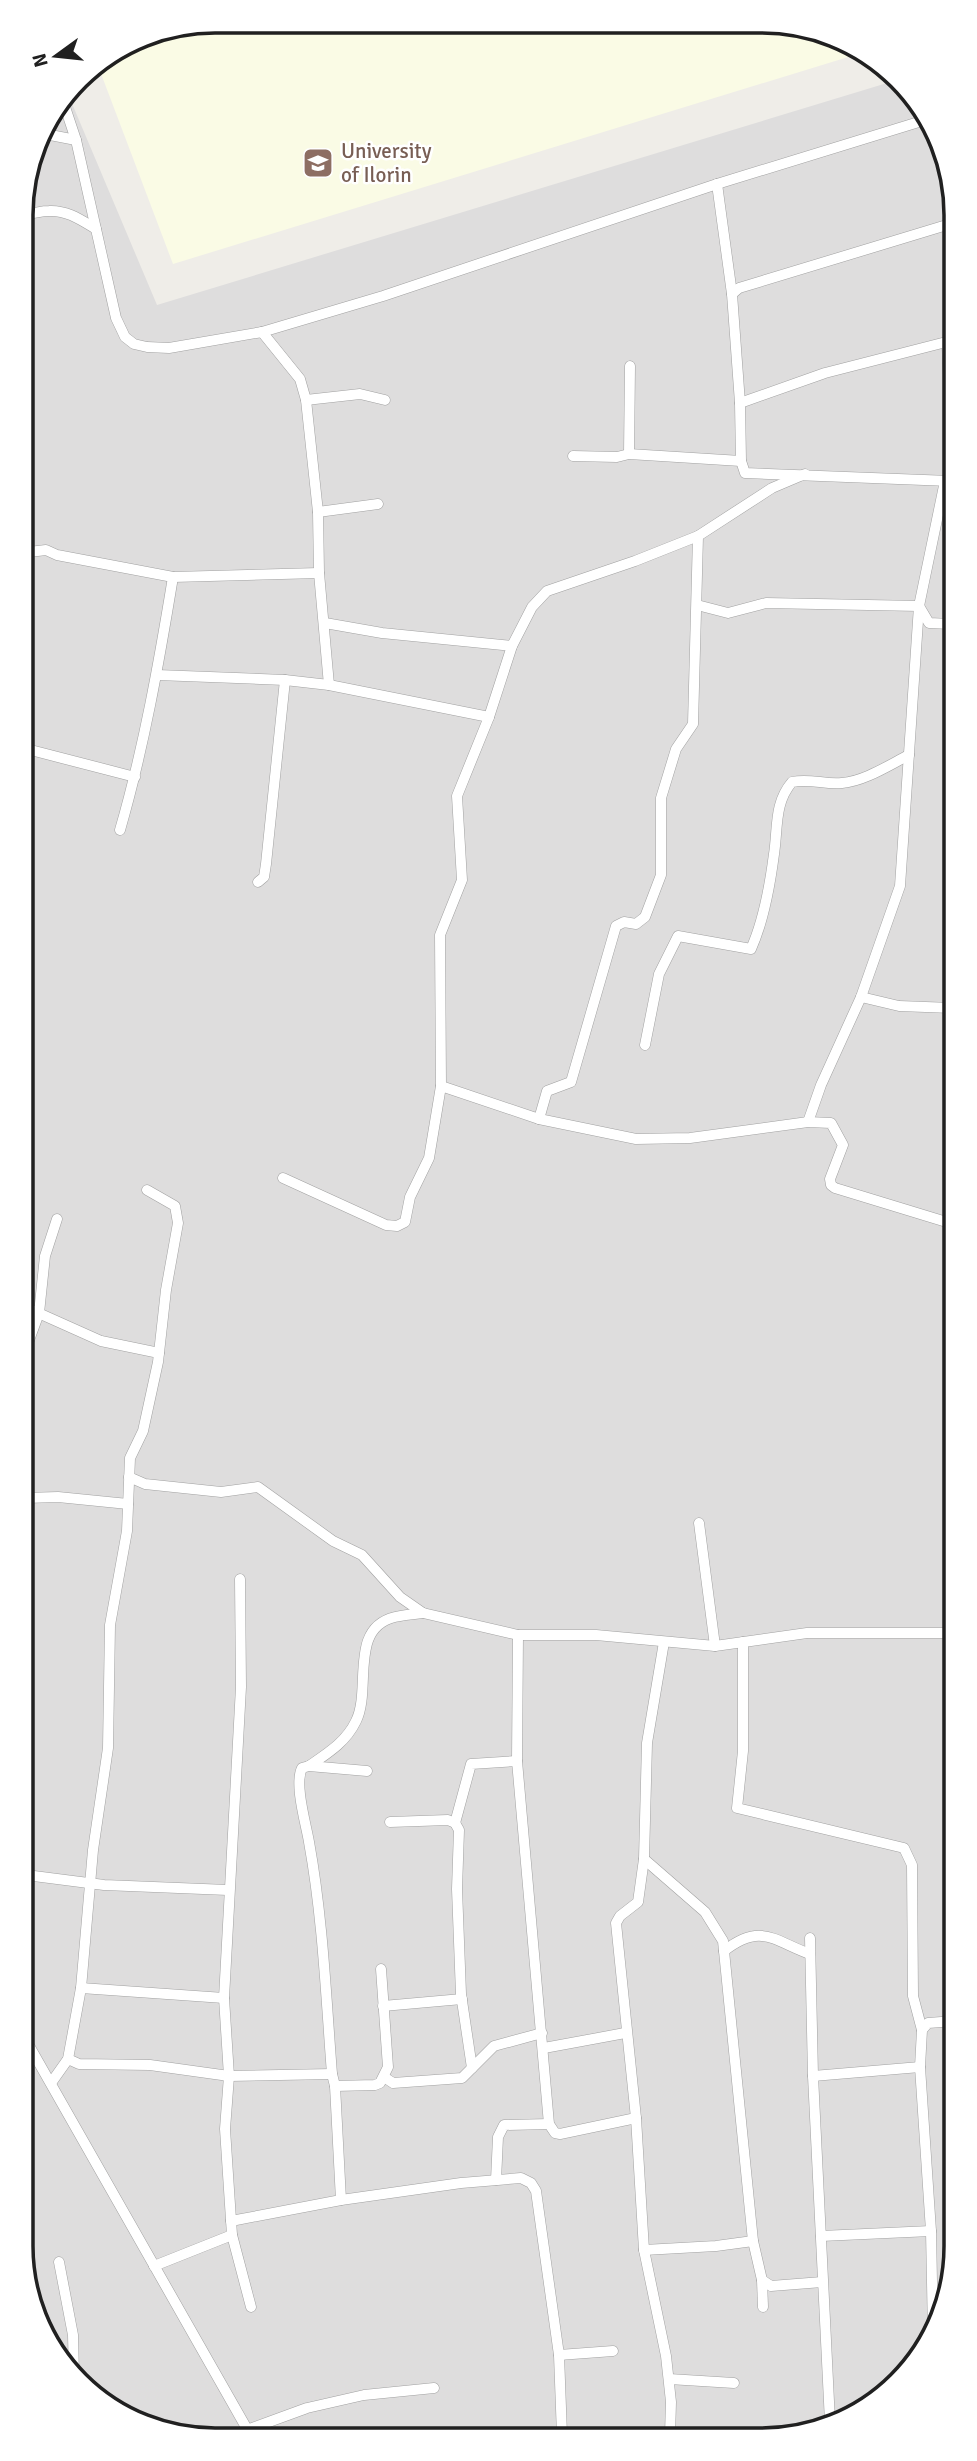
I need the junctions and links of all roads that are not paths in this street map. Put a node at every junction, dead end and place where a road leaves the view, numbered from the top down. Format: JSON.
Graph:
{"nodes":[{"id":1,"x":66,"y":111,"type":"edge"},
{"id":2,"x":918,"y":122,"type":"edge"},
{"id":3,"x":52,"y":135,"type":"edge"},
{"id":4,"x":76,"y":140,"type":"junction"},
{"id":5,"x":717,"y":184,"type":"junction"},
{"id":6,"x":34,"y":215,"type":"edge"},
{"id":7,"x":944,"y":226,"type":"edge"},
{"id":8,"x":96,"y":229,"type":"junction"},
{"id":9,"x":732,"y":294,"type":"junction"},
{"id":10,"x":262,"y":332,"type":"junction"},
{"id":11,"x":944,"y":343,"type":"edge"},
{"id":12,"x":630,"y":366,"type":"dead end"},
{"id":13,"x":306,"y":400,"type":"junction"},
{"id":14,"x":385,"y":400,"type":"dead end"},
{"id":15,"x":740,"y":403,"type":"junction"},
{"id":16,"x":629,"y":454,"type":"junction"},
{"id":17,"x":573,"y":456,"type":"dead end"},
{"id":18,"x":741,"y":461,"type":"junction"},
{"id":19,"x":805,"y":474,"type":"junction"},
{"id":20,"x":944,"y":481,"type":"edge"},
{"id":21,"x":944,"y":499,"type":"edge"},
{"id":22,"x":377,"y":504,"type":"dead end"},
{"id":23,"x":318,"y":512,"type":"junction"},
{"id":24,"x":698,"y":536,"type":"junction"},
{"id":25,"x":34,"y":551,"type":"edge"},
{"id":26,"x":319,"y":573,"type":"junction"},
{"id":27,"x":173,"y":577,"type":"junction"},
{"id":28,"x":697,"y":605,"type":"junction"},
{"id":29,"x":919,"y":606,"type":"junction"},
{"id":30,"x":325,"y":623,"type":"junction"},
{"id":31,"x":944,"y":624,"type":"edge"},
{"id":32,"x":512,"y":646,"type":"junction"},
{"id":33,"x":157,"y":675,"type":"junction"},
{"id":34,"x":285,"y":680,"type":"junction"},
{"id":35,"x":329,"y":685,"type":"junction"},
{"id":36,"x":489,"y":717,"type":"junction"},
{"id":37,"x":34,"y":751,"type":"edge"},
{"id":38,"x":909,"y":755,"type":"junction"},
{"id":39,"x":135,"y":777,"type":"junction"},
{"id":40,"x":120,"y":830,"type":"dead end"},
{"id":41,"x":258,"y":881,"type":"dead end"},
{"id":42,"x":861,"y":997,"type":"junction"},
{"id":43,"x":944,"y":1008,"type":"edge"},
{"id":44,"x":645,"y":1045,"type":"dead end"},
{"id":45,"x":441,"y":1086,"type":"junction"},
{"id":46,"x":538,"y":1119,"type":"junction"},
{"id":47,"x":808,"y":1122,"type":"junction"},
{"id":48,"x":283,"y":1178,"type":"dead end"},
{"id":49,"x":147,"y":1189,"type":"dead end"},
{"id":50,"x":57,"y":1219,"type":"dead end"},
{"id":51,"x":944,"y":1221,"type":"edge"},
{"id":52,"x":33,"y":1311,"type":"edge"},
{"id":53,"x":39,"y":1313,"type":"junction"},
{"id":54,"x":33,"y":1328,"type":"edge"},
{"id":55,"x":159,"y":1353,"type":"junction"},
{"id":56,"x":129,"y":1476,"type":"junction"},
{"id":57,"x":33,"y":1498,"type":"edge"},
{"id":58,"x":128,"y":1504,"type":"junction"},
{"id":59,"x":699,"y":1523,"type":"dead end"},
{"id":60,"x":240,"y":1579,"type":"dead end"},
{"id":61,"x":423,"y":1613,"type":"junction"},
{"id":62,"x":943,"y":1633,"type":"edge"},
{"id":63,"x":518,"y":1635,"type":"junction"},
{"id":64,"x":664,"y":1642,"type":"junction"},
{"id":65,"x":743,"y":1642,"type":"junction"},
{"id":66,"x":715,"y":1646,"type":"junction"},
{"id":67,"x":517,"y":1761,"type":"junction"},
{"id":68,"x":309,"y":1766,"type":"junction"},
{"id":69,"x":367,"y":1771,"type":"dead end"},
{"id":70,"x":390,"y":1822,"type":"dead end"},
{"id":71,"x":455,"y":1823,"type":"junction"},
{"id":72,"x":644,"y":1859,"type":"junction"},
{"id":73,"x":33,"y":1876,"type":"edge"},
{"id":74,"x":90,"y":1884,"type":"junction"},
{"id":75,"x":228,"y":1890,"type":"junction"},
{"id":76,"x":810,"y":1938,"type":"dead end"},
{"id":77,"x":724,"y":1951,"type":"junction"},
{"id":78,"x":810,"y":1954,"type":"junction"},
{"id":79,"x":381,"y":1969,"type":"dead end"},
{"id":80,"x":81,"y":1988,"type":"junction"},
{"id":81,"x":224,"y":1998,"type":"junction"},
{"id":82,"x":462,"y":1999,"type":"junction"},
{"id":83,"x":383,"y":2006,"type":"junction"},
{"id":84,"x":943,"y":2022,"type":"edge"},
{"id":85,"x":922,"y":2030,"type":"junction"},
{"id":86,"x":542,"y":2033,"type":"junction"},
{"id":87,"x":625,"y":2033,"type":"junction"},
{"id":88,"x":544,"y":2048,"type":"junction"},
{"id":89,"x":33,"y":2052,"type":"edge"},
{"id":90,"x":68,"y":2059,"type":"junction"},
{"id":91,"x":920,"y":2067,"type":"junction"},
{"id":92,"x":472,"y":2068,"type":"junction"},
{"id":93,"x":332,"y":2074,"type":"junction"},
{"id":94,"x":229,"y":2076,"type":"junction"},
{"id":95,"x":813,"y":2076,"type":"junction"},
{"id":96,"x":384,"y":2077,"type":"junction"},
{"id":97,"x":51,"y":2083,"type":"junction"},
{"id":98,"x":335,"y":2086,"type":"junction"},
{"id":99,"x":636,"y":2118,"type":"junction"},
{"id":100,"x":550,"y":2124,"type":"junction"},
{"id":101,"x":496,"y":2180,"type":"junction"},
{"id":102,"x":341,"y":2200,"type":"junction"},
{"id":103,"x":231,"y":2221,"type":"junction"},
{"id":104,"x":931,"y":2231,"type":"junction"},
{"id":105,"x":232,"y":2235,"type":"junction"},
{"id":106,"x":821,"y":2236,"type":"junction"},
{"id":107,"x":753,"y":2241,"type":"junction"},
{"id":108,"x":645,"y":2250,"type":"junction"},
{"id":109,"x":59,"y":2262,"type":"dead end"},
{"id":110,"x":154,"y":2266,"type":"junction"},
{"id":111,"x":761,"y":2280,"type":"junction"},
{"id":112,"x":822,"y":2282,"type":"junction"},
{"id":113,"x":762,"y":2306,"type":"dead end"},
{"id":114,"x":251,"y":2307,"type":"dead end"},
{"id":115,"x":933,"y":2308,"type":"edge"},
{"id":116,"x":613,"y":2351,"type":"dead end"},
{"id":117,"x":559,"y":2355,"type":"junction"},
{"id":118,"x":74,"y":2360,"type":"edge"},
{"id":119,"x":668,"y":2379,"type":"junction"},
{"id":120,"x":734,"y":2383,"type":"dead end"},
{"id":121,"x":434,"y":2388,"type":"dead end"},
{"id":122,"x":830,"y":2415,"type":"edge"},
{"id":123,"x":246,"y":2428,"type":"edge"},
{"id":124,"x":261,"y":2428,"type":"edge"},
{"id":125,"x":562,"y":2428,"type":"edge"},
{"id":126,"x":670,"y":2428,"type":"edge"}],
"edges":[{"from":1,"to":4,"type":"street"},
{"from":2,"to":5,"type":"street"},
{"from":3,"to":4,"type":"street"},
{"from":4,"to":8,"type":"street"},
{"from":5,"to":9,"type":"street"},
{"from":5,"to":10,"type":"street"},
{"from":6,"to":8,"type":"street"},
{"from":7,"to":9,"type":"street"},
{"from":8,"to":10,"type":"street"},
{"from":9,"to":15,"type":"street"},
{"from":10,"to":13,"type":"street"},
{"from":11,"to":15,"type":"street"},
{"from":12,"to":16,"type":"street"},
{"from":13,"to":14,"type":"street"},
{"from":13,"to":23,"type":"street"},
{"from":15,"to":18,"type":"street"},
{"from":16,"to":17,"type":"street"},
{"from":16,"to":18,"type":"street"},
{"from":18,"to":19,"type":"street"},
{"from":19,"to":20,"type":"street"},
{"from":19,"to":24,"type":"street"},
{"from":21,"to":29,"type":"street"},
{"from":22,"to":23,"type":"street"},
{"from":23,"to":26,"type":"street"},
{"from":24,"to":28,"type":"street"},
{"from":24,"to":32,"type":"street"},
{"from":25,"to":27,"type":"street"},
{"from":26,"to":27,"type":"street"},
{"from":26,"to":30,"type":"street"},
{"from":27,"to":33,"type":"street"},
{"from":28,"to":29,"type":"street"},
{"from":28,"to":46,"type":"street"},
{"from":29,"to":31,"type":"street"},
{"from":29,"to":38,"type":"street"},
{"from":30,"to":32,"type":"street"},
{"from":30,"to":35,"type":"street"},
{"from":32,"to":36,"type":"street"},
{"from":33,"to":34,"type":"street"},
{"from":33,"to":39,"type":"street"},
{"from":34,"to":35,"type":"street"},
{"from":34,"to":41,"type":"street"},
{"from":35,"to":36,"type":"street"},
{"from":36,"to":45,"type":"street"},
{"from":37,"to":39,"type":"street"},
{"from":38,"to":42,"type":"street"},
{"from":38,"to":44,"type":"street"},
{"from":39,"to":40,"type":"street"},
{"from":42,"to":43,"type":"street"},
{"from":42,"to":47,"type":"street"},
{"from":45,"to":46,"type":"street"},
{"from":45,"to":48,"type":"street"},
{"from":46,"to":47,"type":"street"},
{"from":47,"to":51,"type":"street"},
{"from":49,"to":55,"type":"street"},
{"from":50,"to":53,"type":"street"},
{"from":52,"to":53,"type":"street"},
{"from":53,"to":54,"type":"street"},
{"from":53,"to":55,"type":"street"},
{"from":55,"to":56,"type":"street"},
{"from":56,"to":58,"type":"street"},
{"from":56,"to":61,"type":"street"},
{"from":57,"to":58,"type":"street"},
{"from":58,"to":74,"type":"street"},
{"from":59,"to":66,"type":"street"},
{"from":60,"to":75,"type":"street"},
{"from":61,"to":63,"type":"street"},
{"from":61,"to":68,"type":"street"},
{"from":62,"to":65,"type":"street"},
{"from":63,"to":64,"type":"street"},
{"from":63,"to":67,"type":"street"},
{"from":64,"to":66,"type":"street"},
{"from":64,"to":72,"type":"street"},
{"from":65,"to":66,"type":"street"},
{"from":65,"to":85,"type":"street"},
{"from":67,"to":71,"type":"street"},
{"from":67,"to":86,"type":"street"},
{"from":68,"to":69,"type":"street"},
{"from":68,"to":93,"type":"street"},
{"from":70,"to":71,"type":"street"},
{"from":71,"to":82,"type":"street"},
{"from":72,"to":77,"type":"street"},
{"from":72,"to":87,"type":"street"},
{"from":73,"to":74,"type":"street"},
{"from":74,"to":75,"type":"street"},
{"from":74,"to":80,"type":"street"},
{"from":75,"to":81,"type":"street"},
{"from":76,"to":78,"type":"street"},
{"from":77,"to":78,"type":"street"},
{"from":77,"to":107,"type":"street"},
{"from":78,"to":95,"type":"street"},
{"from":79,"to":83,"type":"street"},
{"from":80,"to":81,"type":"street"},
{"from":80,"to":90,"type":"street"},
{"from":81,"to":94,"type":"street"},
{"from":82,"to":83,"type":"street"},
{"from":82,"to":92,"type":"street"},
{"from":83,"to":96,"type":"street"},
{"from":84,"to":85,"type":"street"},
{"from":85,"to":91,"type":"street"},
{"from":86,"to":88,"type":"street"},
{"from":86,"to":92,"type":"street"},
{"from":87,"to":88,"type":"street"},
{"from":87,"to":99,"type":"street"},
{"from":88,"to":100,"type":"street"},
{"from":89,"to":97,"type":"street"},
{"from":90,"to":94,"type":"street"},
{"from":90,"to":97,"type":"street"},
{"from":91,"to":95,"type":"street"},
{"from":91,"to":104,"type":"street"},
{"from":92,"to":96,"type":"street"},
{"from":93,"to":94,"type":"street"},
{"from":93,"to":98,"type":"street"},
{"from":94,"to":103,"type":"street"},
{"from":95,"to":106,"type":"street"},
{"from":96,"to":98,"type":"street"},
{"from":97,"to":110,"type":"street"},
{"from":98,"to":102,"type":"street"},
{"from":99,"to":100,"type":"street"},
{"from":99,"to":108,"type":"street"},
{"from":100,"to":101,"type":"street"},
{"from":101,"to":102,"type":"street"},
{"from":101,"to":117,"type":"street"},
{"from":102,"to":103,"type":"street"},
{"from":103,"to":105,"type":"street"},
{"from":104,"to":106,"type":"street"},
{"from":104,"to":115,"type":"street"},
{"from":105,"to":110,"type":"street"},
{"from":105,"to":114,"type":"street"},
{"from":106,"to":112,"type":"street"},
{"from":107,"to":108,"type":"street"},
{"from":107,"to":111,"type":"street"},
{"from":108,"to":119,"type":"street"},
{"from":109,"to":118,"type":"street"},
{"from":110,"to":123,"type":"street"},
{"from":111,"to":112,"type":"street"},
{"from":111,"to":113,"type":"street"},
{"from":112,"to":122,"type":"street"},
{"from":116,"to":117,"type":"street"},
{"from":117,"to":125,"type":"street"},
{"from":119,"to":120,"type":"street"},
{"from":119,"to":126,"type":"street"},
{"from":121,"to":124,"type":"street"}]}
